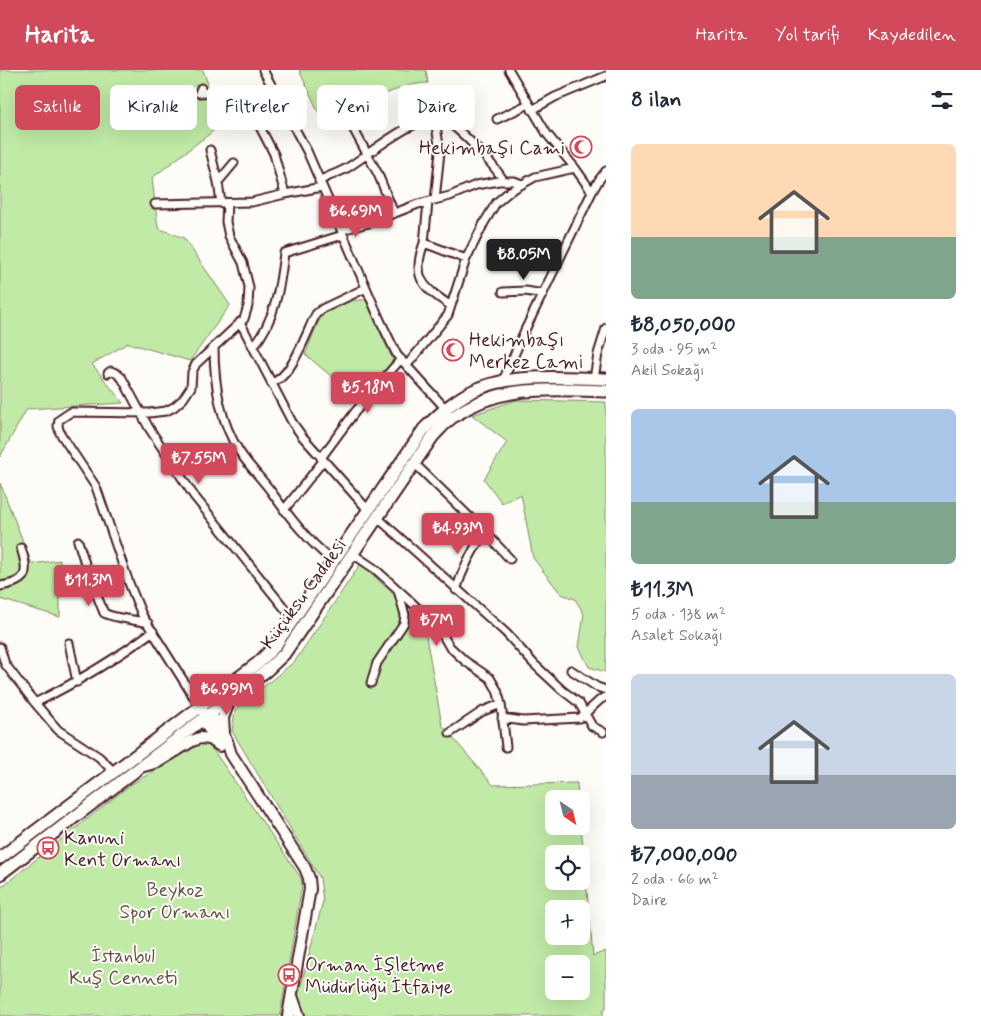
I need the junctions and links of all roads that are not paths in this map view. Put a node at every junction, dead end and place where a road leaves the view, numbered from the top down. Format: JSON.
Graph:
{"nodes":[{"id":1,"x":263,"y":70,"type":"edge"},
{"id":2,"x":510,"y":70,"type":"edge"},
{"id":3,"x":606,"y":76,"type":"edge"},
{"id":4,"x":201,"y":88,"type":"dead end"},
{"id":5,"x":531,"y":107,"type":"junction"},
{"id":6,"x":497,"y":119,"type":"dead end"},
{"id":7,"x":353,"y":130,"type":"edge"},
{"id":8,"x":403,"y":130,"type":"edge"},
{"id":9,"x":437,"y":130,"type":"edge"},
{"id":10,"x":458,"y":130,"type":"edge"},
{"id":11,"x":210,"y":150,"type":"dead end"},
{"id":12,"x":367,"y":154,"type":"junction"},
{"id":13,"x":234,"y":163,"type":"dead end"},
{"id":14,"x":575,"y":168,"type":"junction"},
{"id":15,"x":606,"y":172,"type":"edge"},
{"id":16,"x":504,"y":181,"type":"junction"},
{"id":17,"x":218,"y":182,"type":"junction"},
{"id":18,"x":320,"y":184,"type":"junction"},
{"id":19,"x":522,"y":184,"type":"junction"},
{"id":20,"x":592,"y":192,"type":"junction"},
{"id":21,"x":285,"y":194,"type":"junction"},
{"id":22,"x":431,"y":201,"type":"junction"},
{"id":23,"x":224,"y":203,"type":"junction"},
{"id":24,"x":155,"y":204,"type":"dead end"},
{"id":25,"x":394,"y":213,"type":"junction"},
{"id":26,"x":342,"y":232,"type":"junction"},
{"id":27,"x":424,"y":243,"type":"junction"},
{"id":28,"x":466,"y":259,"type":"junction"},
{"id":29,"x":366,"y":288,"type":"junction"},
{"id":30,"x":503,"y":292,"type":"dead end"},
{"id":31,"x":543,"y":294,"type":"junction"},
{"id":32,"x":451,"y":306,"type":"junction"},
{"id":33,"x":240,"y":322,"type":"junction"},
{"id":34,"x":606,"y":328,"type":"edge"},
{"id":35,"x":214,"y":347,"type":"junction"},
{"id":36,"x":253,"y":347,"type":"junction"},
{"id":37,"x":401,"y":359,"type":"junction"},
{"id":38,"x":406,"y":365,"type":"junction"},
{"id":39,"x":108,"y":373,"type":"dead end"},
{"id":40,"x":271,"y":383,"type":"junction"},
{"id":41,"x":502,"y":383,"type":"junction"},
{"id":42,"x":598,"y":383,"type":"edge"},
{"id":43,"x":606,"y":391,"type":"edge"},
{"id":44,"x":500,"y":395,"type":"junction"},
{"id":45,"x":142,"y":413,"type":"junction"},
{"id":46,"x":449,"y":413,"type":"junction"},
{"id":47,"x":322,"y":459,"type":"junction"},
{"id":48,"x":415,"y":464,"type":"junction"},
{"id":49,"x":284,"y":510,"type":"junction"},
{"id":50,"x":373,"y":514,"type":"junction"},
{"id":51,"x":485,"y":532,"type":"junction"},
{"id":52,"x":78,"y":541,"type":"dead end"},
{"id":53,"x":21,"y":548,"type":"dead end"},
{"id":54,"x":348,"y":551,"type":"junction"},
{"id":55,"x":510,"y":559,"type":"dead end"},
{"id":56,"x":334,"y":562,"type":"junction"},
{"id":57,"x":344,"y":568,"type":"junction"},
{"id":58,"x":0,"y":586,"type":"edge"},
{"id":59,"x":398,"y":589,"type":"junction"},
{"id":60,"x":456,"y":590,"type":"junction"},
{"id":61,"x":294,"y":620,"type":"junction"},
{"id":62,"x":148,"y":623,"type":"junction"},
{"id":63,"x":153,"y":631,"type":"junction"},
{"id":64,"x":69,"y":643,"type":"dead end"},
{"id":65,"x":0,"y":647,"type":"edge"},
{"id":66,"x":571,"y":670,"type":"dead end"},
{"id":67,"x":77,"y":682,"type":"junction"},
{"id":68,"x":371,"y":682,"type":"dead end"},
{"id":69,"x":606,"y":690,"type":"edge"},
{"id":70,"x":606,"y":697,"type":"edge"},
{"id":71,"x":230,"y":699,"type":"junction"},
{"id":72,"x":36,"y":703,"type":"junction"},
{"id":73,"x":500,"y":704,"type":"junction"},
{"id":74,"x":203,"y":712,"type":"junction"},
{"id":75,"x":586,"y":713,"type":"junction"},
{"id":76,"x":502,"y":718,"type":"junction"},
{"id":77,"x":603,"y":732,"type":"dead end"},
{"id":78,"x":450,"y":733,"type":"dead end"},
{"id":79,"x":223,"y":743,"type":"junction"},
{"id":80,"x":506,"y":747,"type":"dead end"},
{"id":81,"x":140,"y":766,"type":"junction"},
{"id":82,"x":114,"y":772,"type":"junction"},
{"id":83,"x":80,"y":805,"type":"junction"},
{"id":84,"x":0,"y":858,"type":"edge"},
{"id":85,"x":0,"y":874,"type":"edge"},
{"id":86,"x":292,"y":995,"type":"junction"},
{"id":87,"x":288,"y":1016,"type":"edge"},
{"id":88,"x":299,"y":1016,"type":"edge"}],
"edges":[{"from":1,"to":18,"type":"street"},
{"from":2,"to":5,"type":"street"},
{"from":3,"to":5,"type":"street"},
{"from":4,"to":21,"type":"street"},
{"from":5,"to":6,"type":"street"},
{"from":5,"to":14,"type":"street"},
{"from":7,"to":12,"type":"street"},
{"from":8,"to":12,"type":"street"},
{"from":9,"to":22,"type":"street"},
{"from":10,"to":16,"type":"street"},
{"from":11,"to":17,"type":"street"},
{"from":12,"to":18,"type":"street"},
{"from":12,"to":25,"type":"street"},
{"from":13,"to":17,"type":"street"},
{"from":14,"to":19,"type":"street"},
{"from":14,"to":20,"type":"street"},
{"from":15,"to":20,"type":"street"},
{"from":16,"to":19,"type":"street"},
{"from":16,"to":22,"type":"street"},
{"from":17,"to":23,"type":"street"},
{"from":18,"to":21,"type":"street"},
{"from":18,"to":26,"type":"street"},
{"from":19,"to":28,"type":"street"},
{"from":20,"to":31,"type":"street"},
{"from":21,"to":23,"type":"street"},
{"from":22,"to":25,"type":"street"},
{"from":22,"to":27,"type":"street"},
{"from":23,"to":24,"type":"street"},
{"from":23,"to":33,"type":"street"},
{"from":25,"to":26,"type":"street"},
{"from":26,"to":29,"type":"street"},
{"from":26,"to":36,"type":"street"},
{"from":27,"to":28,"type":"street"},
{"from":27,"to":32,"type":"street"},
{"from":28,"to":32,"type":"street"},
{"from":29,"to":37,"type":"street"},
{"from":29,"to":40,"type":"street"},
{"from":30,"to":31,"type":"street"},
{"from":31,"to":41,"type":"street"},
{"from":32,"to":38,"type":"street"},
{"from":33,"to":35,"type":"street"},
{"from":33,"to":36,"type":"street"},
{"from":34,"to":42,"type":"street"},
{"from":35,"to":45,"type":"street"},
{"from":35,"to":49,"type":"street"},
{"from":36,"to":40,"type":"street"},
{"from":37,"to":38,"type":"street"},
{"from":37,"to":47,"type":"street"},
{"from":38,"to":46,"type":"street"},
{"from":39,"to":45,"type":"street"},
{"from":40,"to":47,"type":"street"},
{"from":41,"to":42,"type":"main road","name":"Küçüksu Caddesi"},
{"from":41,"to":44,"type":"main road"},
{"from":41,"to":46,"type":"main road","name":"Küçüksu Caddesi"},
{"from":42,"to":43,"type":"main road","name":"Küçüksu Caddesi"},
{"from":42,"to":44,"type":"main road","name":"Küçüksu Caddesi"},
{"from":44,"to":46,"type":"main road","name":"Küçüksu Caddesi"},
{"from":45,"to":61,"type":"street"},
{"from":45,"to":62,"type":"street"},
{"from":46,"to":48,"type":"main road","name":"Küçüksu Caddesi"},
{"from":46,"to":50,"type":"main road","name":"Küçüksu Caddesi"},
{"from":47,"to":49,"type":"street"},
{"from":47,"to":50,"type":"street"},
{"from":48,"to":50,"type":"main road","name":"Küçüksu Caddesi"},
{"from":48,"to":51,"type":"street"},
{"from":49,"to":56,"type":"street"},
{"from":50,"to":54,"type":"main road","name":"Küçüksu Caddesi"},
{"from":50,"to":60,"type":"street"},
{"from":51,"to":55,"type":"street"},
{"from":51,"to":60,"type":"street"},
{"from":52,"to":62,"type":"street"},
{"from":53,"to":58,"type":"street"},
{"from":54,"to":56,"type":"main road","name":"Küçüksu Caddesi"},
{"from":54,"to":57,"type":"main road","name":"Küçüksu Caddesi"},
{"from":54,"to":59,"type":"street"},
{"from":56,"to":57,"type":"main road"},
{"from":56,"to":61,"type":"main road","name":"Küçüksu Caddesi"},
{"from":57,"to":71,"type":"main road","name":"Küçüksu Caddesi"},
{"from":59,"to":68,"type":"street"},
{"from":59,"to":73,"type":"street"},
{"from":60,"to":75,"type":"street"},
{"from":61,"to":74,"type":"main road","name":"Küçüksu Caddesi"},
{"from":62,"to":63,"type":"street"},
{"from":63,"to":67,"type":"street"},
{"from":63,"to":74,"type":"street"},
{"from":64,"to":67,"type":"street"},
{"from":65,"to":72,"type":"street"},
{"from":66,"to":69,"type":"street"},
{"from":67,"to":72,"type":"street"},
{"from":70,"to":75,"type":"street"},
{"from":71,"to":74,"type":"main road","name":"Küçüksu Caddesi"},
{"from":71,"to":79,"type":"street"},
{"from":72,"to":82,"type":"street"},
{"from":73,"to":76,"type":"street"},
{"from":73,"to":78,"type":"street"},
{"from":74,"to":79,"type":"street"},
{"from":74,"to":81,"type":"main road","name":"Küçüksu Caddesi"},
{"from":74,"to":82,"type":"main road","name":"Küçüksu Caddesi"},
{"from":75,"to":76,"type":"street"},
{"from":75,"to":77,"type":"street"},
{"from":76,"to":80,"type":"street"},
{"from":79,"to":81,"type":"street"},
{"from":79,"to":86,"type":"street"},
{"from":81,"to":83,"type":"main road","name":"Küçüksu Caddesi"},
{"from":82,"to":83,"type":"main road","name":"Küçüksu Caddesi"},
{"from":83,"to":84,"type":"main road","name":"Küçüksu Caddesi"},
{"from":83,"to":85,"type":"main road","name":"Küçüksu Caddesi"},
{"from":86,"to":87,"type":"street"},
{"from":86,"to":88,"type":"street"}]}
